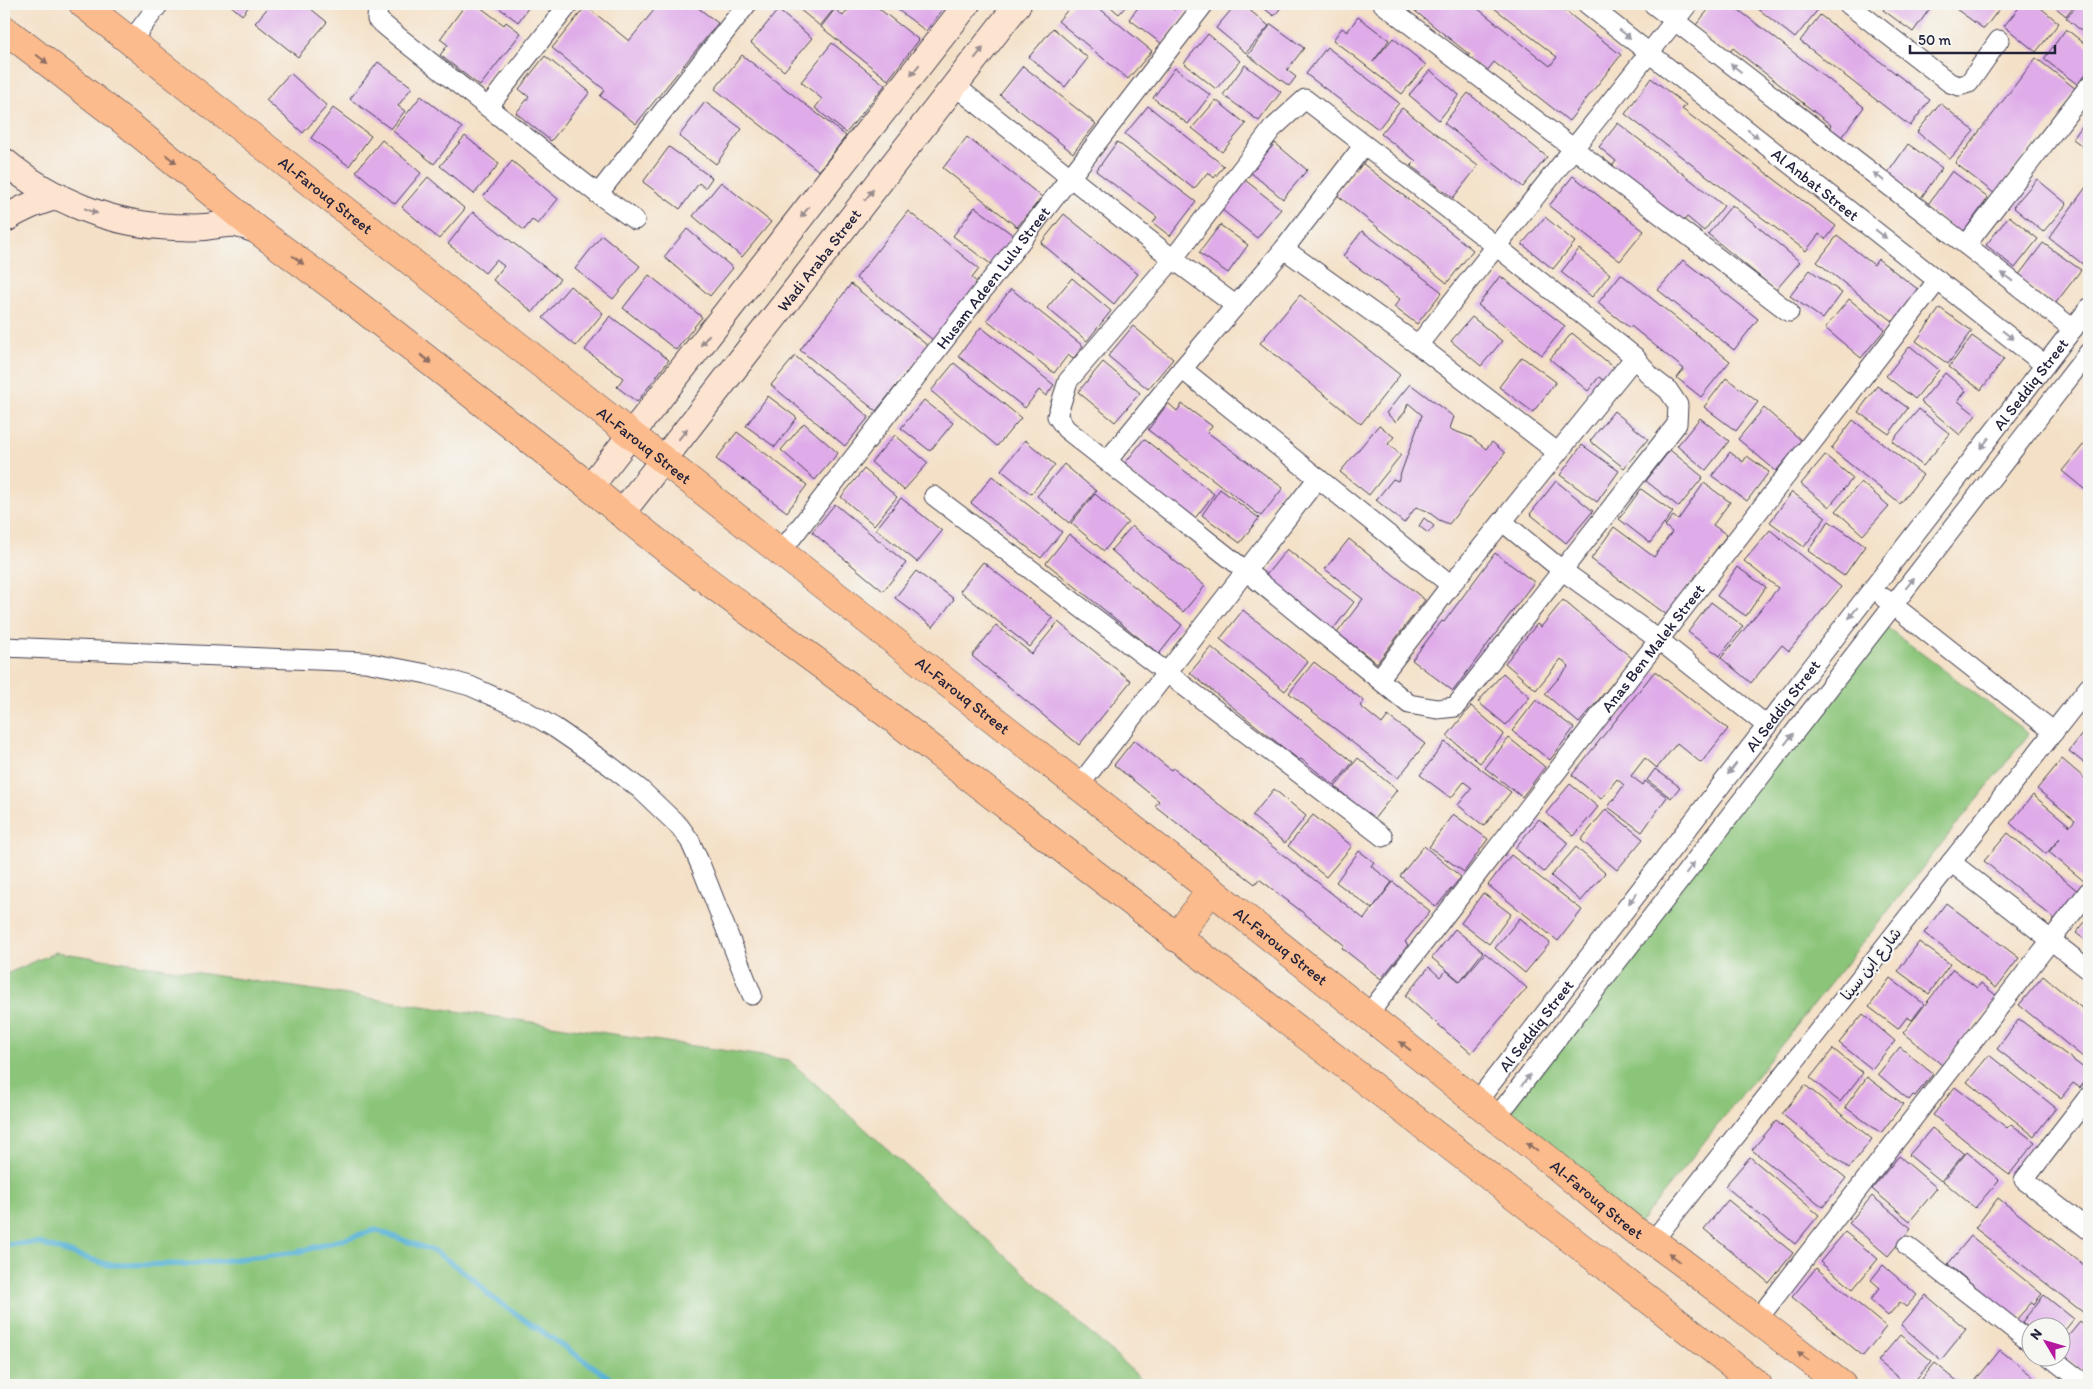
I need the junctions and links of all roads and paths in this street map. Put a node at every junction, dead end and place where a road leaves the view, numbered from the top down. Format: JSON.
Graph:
{"nodes":[{"id":1,"x":84,"y":4,"type":"edge"},
{"id":2,"x":160,"y":4,"type":"edge"},
{"id":3,"x":378,"y":4,"type":"edge"},
{"id":4,"x":569,"y":4,"type":"edge"},
{"id":5,"x":747,"y":4,"type":"edge"},
{"id":6,"x":967,"y":4,"type":"edge"},
{"id":7,"x":1018,"y":4,"type":"edge"},
{"id":8,"x":1204,"y":4,"type":"edge"},
{"id":9,"x":1383,"y":4,"type":"edge"},
{"id":10,"x":1587,"y":4,"type":"edge"},
{"id":11,"x":1653,"y":4,"type":"edge"},
{"id":12,"x":1688,"y":4,"type":"edge"},
{"id":13,"x":1848,"y":4,"type":"edge"},
{"id":14,"x":1675,"y":20,"type":"junction"},
{"id":15,"x":4,"y":29,"type":"edge"},
{"id":16,"x":132,"y":40,"type":"junction"},
{"id":17,"x":1999,"y":40,"type":"dead end"},
{"id":18,"x":1650,"y":53,"type":"junction"},
{"id":19,"x":954,"y":86,"type":"junction"},
{"id":20,"x":2089,"y":86,"type":"edge"},
{"id":21,"x":488,"y":107,"type":"junction"},
{"id":22,"x":1364,"y":145,"type":"junction"},
{"id":23,"x":1574,"y":148,"type":"junction"},
{"id":24,"x":4,"y":161,"type":"edge"},
{"id":25,"x":1071,"y":177,"type":"junction"},
{"id":26,"x":598,"y":194,"type":"junction"},
{"id":27,"x":58,"y":196,"type":"junction"},
{"id":28,"x":4,"y":220,"type":"edge"},
{"id":29,"x":635,"y":220,"type":"dead end"},
{"id":30,"x":257,"y":230,"type":"junction"},
{"id":31,"x":1966,"y":245,"type":"junction"},
{"id":32,"x":1496,"y":246,"type":"junction"},
{"id":33,"x":1284,"y":250,"type":"junction"},
{"id":34,"x":1173,"y":259,"type":"junction"},
{"id":35,"x":1938,"y":280,"type":"junction"},
{"id":36,"x":1235,"y":305,"type":"junction"},
{"id":37,"x":2089,"y":308,"type":"edge"},
{"id":38,"x":1789,"y":312,"type":"dead end"},
{"id":39,"x":2072,"y":329,"type":"junction"},
{"id":40,"x":1418,"y":345,"type":"junction"},
{"id":41,"x":2089,"y":352,"type":"edge"},
{"id":42,"x":1635,"y":357,"type":"junction"},
{"id":43,"x":2045,"y":364,"type":"junction"},
{"id":44,"x":1182,"y":369,"type":"junction"},
{"id":45,"x":631,"y":435,"type":"junction"},
{"id":46,"x":1557,"y":452,"type":"junction"},
{"id":47,"x":662,"y":460,"type":"junction"},
{"id":48,"x":1107,"y":461,"type":"junction"},
{"id":49,"x":1318,"y":478,"type":"junction"},
{"id":50,"x":590,"y":487,"type":"junction"},
{"id":51,"x":934,"y":496,"type":"dead end"},
{"id":52,"x":621,"y":514,"type":"junction"},
{"id":53,"x":1503,"y":522,"type":"junction"},
{"id":54,"x":780,"y":553,"type":"junction"},
{"id":55,"x":1246,"y":571,"type":"junction"},
{"id":56,"x":1563,"y":571,"type":"junction"},
{"id":57,"x":1451,"y":585,"type":"junction"},
{"id":58,"x":1872,"y":589,"type":"junction"},
{"id":59,"x":1894,"y":604,"type":"junction"},
{"id":60,"x":1659,"y":640,"type":"junction"},
{"id":61,"x":4,"y":646,"type":"edge"},
{"id":62,"x":1167,"y":673,"type":"junction"},
{"id":63,"x":1379,"y":679,"type":"junction"},
{"id":64,"x":2089,"y":687,"type":"edge"},
{"id":65,"x":1766,"y":725,"type":"junction"},
{"id":66,"x":2054,"y":732,"type":"junction"},
{"id":67,"x":1078,"y":787,"type":"junction"},
{"id":68,"x":1383,"y":837,"type":"dead end"},
{"id":69,"x":1951,"y":862,"type":"junction"},
{"id":70,"x":1211,"y":890,"type":"junction"},
{"id":71,"x":2089,"y":891,"type":"edge"},
{"id":72,"x":1176,"y":938,"type":"junction"},
{"id":73,"x":2052,"y":939,"type":"junction"},
{"id":74,"x":2089,"y":970,"type":"edge"},
{"id":75,"x":752,"y":995,"type":"dead end"},
{"id":76,"x":1367,"y":1016,"type":"junction"},
{"id":77,"x":2089,"y":1096,"type":"edge"},
{"id":78,"x":1486,"y":1110,"type":"junction"},
{"id":79,"x":2087,"y":1223,"type":"edge"},
{"id":80,"x":1653,"y":1241,"type":"junction"},
{"id":81,"x":1907,"y":1246,"type":"dead end"},
{"id":82,"x":1757,"y":1320,"type":"junction"},
{"id":83,"x":2020,"y":1334,"type":"edge"},
{"id":84,"x":2062,"y":1366,"type":"edge"},
{"id":85,"x":1758,"y":1385,"type":"edge"},
{"id":86,"x":1842,"y":1385,"type":"edge"},
{"id":87,"x":2086,"y":1385,"type":"edge"}],
"edges":[{"from":1,"to":16,"type":"main road","name":"Al-Farouq Street"},
{"from":2,"to":16,"type":"street"},
{"from":3,"to":21,"type":"street"},
{"from":4,"to":21,"type":"street"},
{"from":5,"to":26,"type":"street"},
{"from":6,"to":45,"type":"main road","one_way":true},
{"from":19,"to":7,"type":"main road","name":"Wadi Araba Street","one_way":true},
{"from":8,"to":25,"type":"street","name":"Husam Adeen Lulu Street"},
{"from":9,"to":23,"type":"street"},
{"from":10,"to":18,"type":"street","name":"Al Anbat Street","one_way":true},
{"from":11,"to":14,"type":"street"},
{"from":12,"to":14,"type":"street"},
{"from":13,"to":17,"type":"street"},
{"from":14,"to":18,"type":"street"},
{"from":31,"to":14,"type":"street","one_way":true},
{"from":15,"to":30,"type":"main road","one_way":true},
{"from":16,"to":45,"type":"main road","name":"Al-Farouq Street"},
{"from":18,"to":23,"type":"street"},
{"from":18,"to":35,"type":"street","name":"Al Anbat Street","one_way":true},
{"from":19,"to":25,"type":"street"},
{"from":47,"to":19,"type":"main road","name":"Wadi Araba Street","one_way":true},
{"from":20,"to":31,"type":"street"},
{"from":21,"to":26,"type":"street"},
{"from":22,"to":32,"type":"street"},
{"from":22,"to":33,"type":"street"},
{"from":22,"to":34,"type":"street"},
{"from":23,"to":32,"type":"street"},
{"from":23,"to":38,"type":"street"},
{"from":24,"to":27,"type":"main road"},
{"from":25,"to":34,"type":"street"},
{"from":25,"to":54,"type":"street","name":"Husam Adeen Lulu Street"},
{"from":26,"to":29,"type":"street"},
{"from":27,"to":28,"type":"main road"},
{"from":27,"to":30,"type":"main road","one_way":true},
{"from":30,"to":50,"type":"main road","one_way":true},
{"from":39,"to":31,"type":"street","one_way":true},
{"from":32,"to":40,"type":"street"},
{"from":32,"to":42,"type":"street"},
{"from":33,"to":36,"type":"street"},
{"from":33,"to":40,"type":"street"},
{"from":34,"to":36,"type":"street"},
{"from":34,"to":48,"type":"street"},
{"from":35,"to":43,"type":"street","name":"Al Anbat Street","one_way":true},
{"from":35,"to":60,"type":"street","name":"Anas Ben Malek Street"},
{"from":36,"to":44,"type":"street"},
{"from":37,"to":39,"type":"street","name":"Al Seddiq Street"},
{"from":39,"to":43,"type":"street","name":"Al Seddiq Street"},
{"from":40,"to":46,"type":"street"},
{"from":59,"to":41,"type":"street","name":"Al Seddiq Street","one_way":true},
{"from":42,"to":46,"type":"street"},
{"from":42,"to":56,"type":"street"},
{"from":43,"to":58,"type":"street","name":"Al Seddiq Street","one_way":true},
{"from":44,"to":48,"type":"street"},
{"from":44,"to":49,"type":"street"},
{"from":45,"to":47,"type":"main road","name":"Al-Farouq Street"},
{"from":45,"to":50,"type":"main road"},
{"from":46,"to":53,"type":"street"},
{"from":47,"to":52,"type":"main road","name":"Wadi Araba Street"},
{"from":47,"to":54,"type":"main road","name":"Al-Farouq Street"},
{"from":48,"to":55,"type":"street"},
{"from":49,"to":55,"type":"street"},
{"from":49,"to":57,"type":"street"},
{"from":50,"to":52,"type":"main road"},
{"from":51,"to":62,"type":"street"},
{"from":52,"to":72,"type":"main road"},
{"from":53,"to":56,"type":"street"},
{"from":53,"to":57,"type":"street"},
{"from":54,"to":67,"type":"main road","name":"Al-Farouq Street"},
{"from":55,"to":62,"type":"street"},
{"from":55,"to":63,"type":"street"},
{"from":56,"to":60,"type":"street"},
{"from":56,"to":63,"type":"street"},
{"from":57,"to":63,"type":"street"},
{"from":58,"to":59,"type":"street"},
{"from":58,"to":65,"type":"street","name":"Al Seddiq Street","one_way":true},
{"from":59,"to":66,"type":"street"},
{"from":78,"to":59,"type":"street","name":"Al Seddiq Street","one_way":true},
{"from":60,"to":65,"type":"street"},
{"from":60,"to":76,"type":"street","name":"Anas Ben Malek Street"},
{"from":61,"to":75,"type":"street"},
{"from":62,"to":67,"type":"street"},
{"from":62,"to":68,"type":"street"},
{"from":64,"to":66,"type":"street","name":"شارع ابن سينا"},
{"from":65,"to":78,"type":"street","name":"Al Seddiq Street","one_way":true},
{"from":66,"to":69,"type":"street","name":"شارع ابن سينا"},
{"from":67,"to":70,"type":"main road","name":"Al-Farouq Street"},
{"from":69,"to":73,"type":"street"},
{"from":69,"to":80,"type":"street","name":"شارع ابن سينا"},
{"from":70,"to":72,"type":"main road"},
{"from":70,"to":76,"type":"main road","name":"Al-Farouq Street"},
{"from":71,"to":73,"type":"street"},
{"from":72,"to":85,"type":"main road"},
{"from":73,"to":74,"type":"street"},
{"from":73,"to":82,"type":"street"},
{"from":78,"to":76,"type":"main road","name":"Al-Farouq Street","one_way":true},
{"from":77,"to":79,"type":"street"},
{"from":80,"to":78,"type":"main road","name":"Al-Farouq Street","one_way":true},
{"from":82,"to":80,"type":"main road","name":"Al-Farouq Street","one_way":true},
{"from":81,"to":83,"type":"street"},
{"from":86,"to":82,"type":"main road","name":"Al-Farouq Street","one_way":true},
{"from":84,"to":87,"type":"street"}]}
